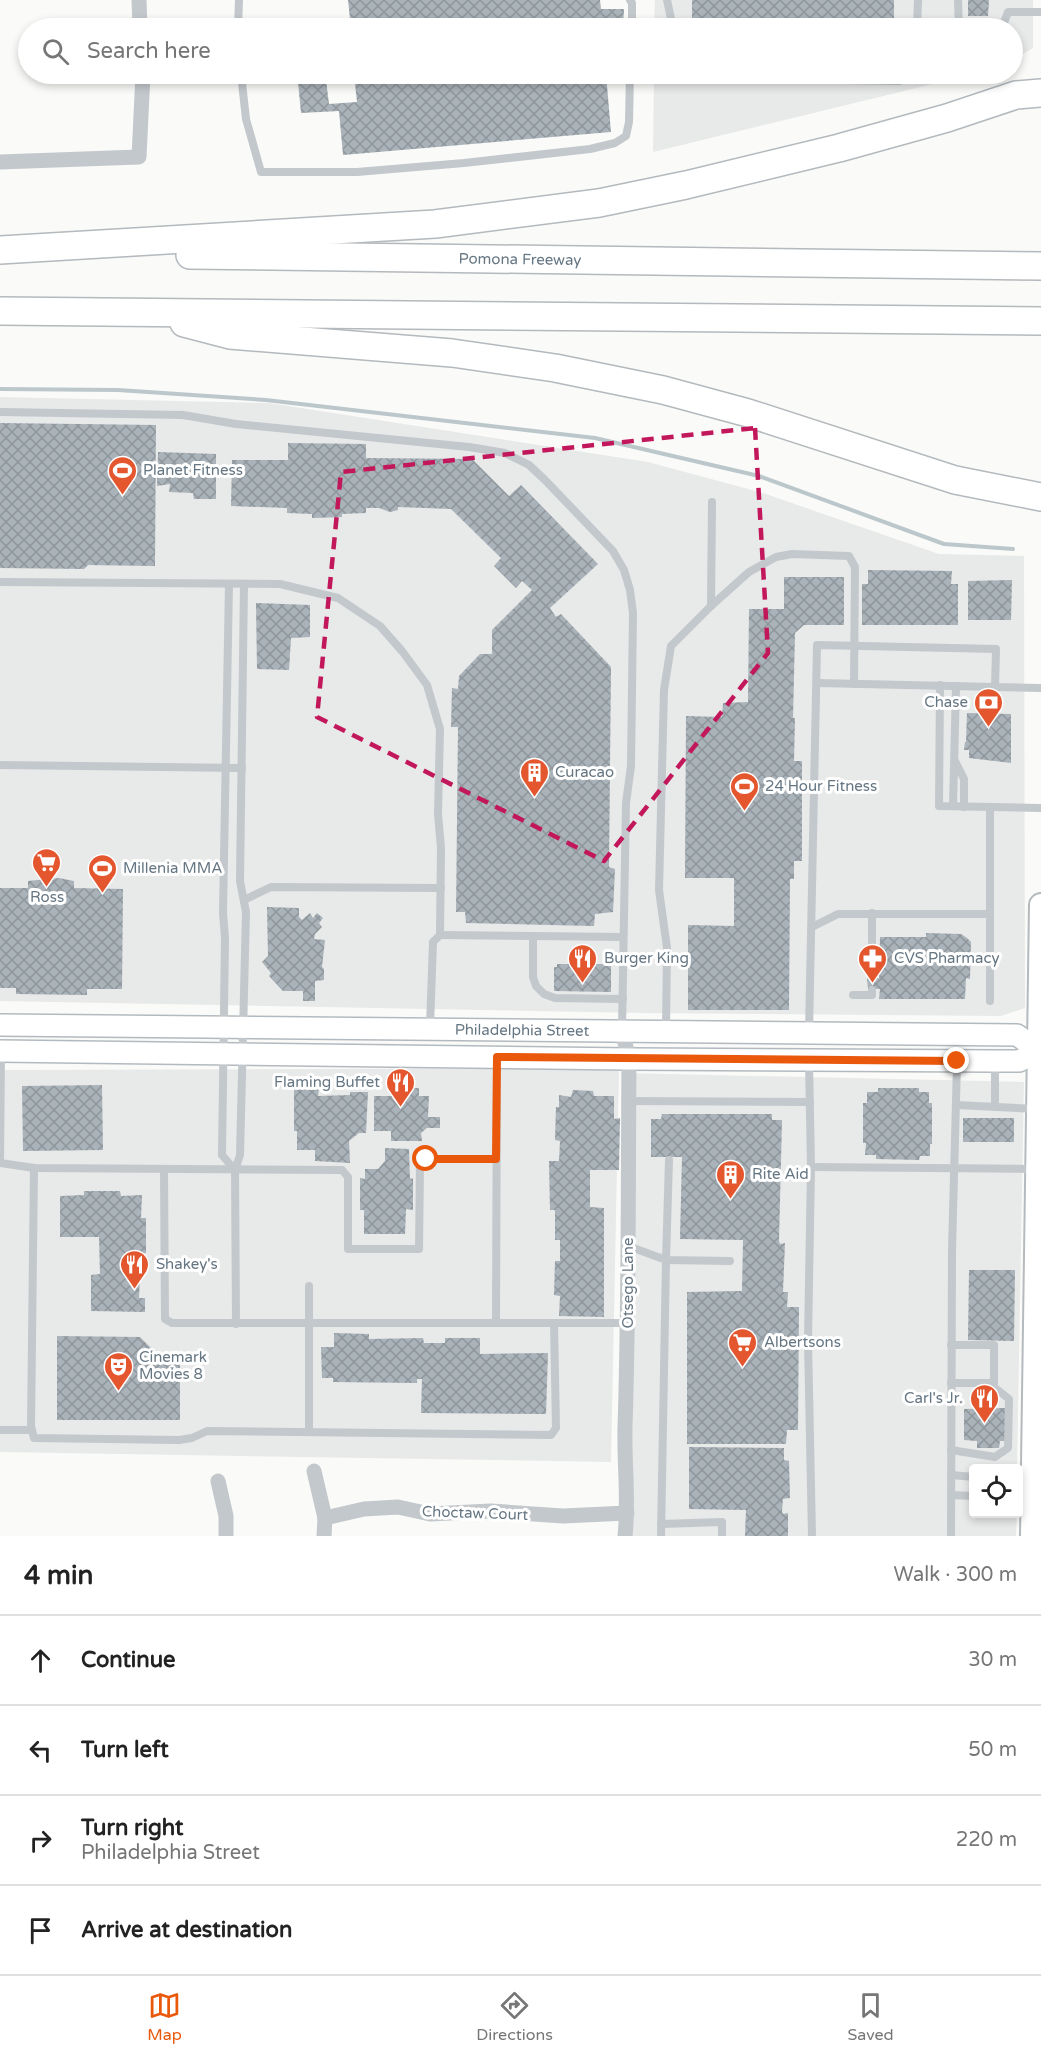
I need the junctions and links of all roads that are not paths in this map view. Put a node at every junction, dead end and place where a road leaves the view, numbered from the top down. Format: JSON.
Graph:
{"nodes":[{"id":1,"x":139,"y":0,"type":"edge"},
{"id":2,"x":239,"y":0,"type":"edge"},
{"id":3,"x":630,"y":0,"type":"edge"},
{"id":4,"x":668,"y":0,"type":"edge"},
{"id":5,"x":918,"y":0,"type":"edge"},
{"id":6,"x":958,"y":0,"type":"edge"},
{"id":7,"x":1041,"y":12,"type":"edge"},
{"id":8,"x":140,"y":18,"type":"edge"},
{"id":9,"x":238,"y":18,"type":"edge"},
{"id":10,"x":632,"y":18,"type":"edge"},
{"id":11,"x":671,"y":18,"type":"edge"},
{"id":12,"x":917,"y":18,"type":"edge"},
{"id":13,"x":959,"y":18,"type":"edge"},
{"id":14,"x":1006,"y":18,"type":"edge"},
{"id":15,"x":143,"y":84,"type":"edge"},
{"id":16,"x":242,"y":84,"type":"edge"},
{"id":17,"x":630,"y":84,"type":"edge"},
{"id":18,"x":1041,"y":93,"type":"edge"},
{"id":19,"x":0,"y":162,"type":"edge"},
{"id":20,"x":0,"y":252,"type":"edge"},
{"id":21,"x":1041,"y":266,"type":"edge"},
{"id":22,"x":0,"y":311,"type":"edge"},
{"id":23,"x":145,"y":312,"type":"junction"},
{"id":24,"x":1041,"y":321,"type":"edge"},
{"id":25,"x":0,"y":412,"type":"edge"},
{"id":26,"x":1041,"y":497,"type":"edge"},
{"id":27,"x":712,"y":502,"type":"dead end"},
{"id":28,"x":0,"y":582,"type":"edge"},
{"id":29,"x":229,"y":584,"type":"junction"},
{"id":30,"x":244,"y":584,"type":"junction"},
{"id":31,"x":711,"y":606,"type":"junction"},
{"id":32,"x":854,"y":646,"type":"junction"},
{"id":33,"x":817,"y":683,"type":"junction"},
{"id":34,"x":854,"y":684,"type":"junction"},
{"id":35,"x":940,"y":685,"type":"junction"},
{"id":36,"x":956,"y":686,"type":"junction"},
{"id":37,"x":995,"y":687,"type":"junction"},
{"id":38,"x":1041,"y":688,"type":"edge"},
{"id":39,"x":954,"y":759,"type":"junction"},
{"id":40,"x":0,"y":765,"type":"edge"},
{"id":41,"x":226,"y":768,"type":"junction"},
{"id":42,"x":242,"y":768,"type":"junction"},
{"id":43,"x":953,"y":806,"type":"junction"},
{"id":44,"x":964,"y":807,"type":"junction"},
{"id":45,"x":990,"y":807,"type":"junction"},
{"id":46,"x":1041,"y":808,"type":"edge"},
{"id":47,"x":441,"y":888,"type":"junction"},
{"id":48,"x":244,"y":900,"type":"junction"},
{"id":49,"x":1041,"y":905,"type":"edge"},
{"id":50,"x":872,"y":913,"type":"junction"},
{"id":51,"x":990,"y":914,"type":"junction"},
{"id":52,"x":812,"y":927,"type":"junction"},
{"id":53,"x":440,"y":935,"type":"junction"},
{"id":54,"x":533,"y":936,"type":"junction"},
{"id":55,"x":623,"y":937,"type":"junction"},
{"id":56,"x":872,"y":978,"type":"dead end"},
{"id":57,"x":872,"y":990,"type":"dead end"},
{"id":58,"x":853,"y":995,"type":"dead end"},
{"id":59,"x":622,"y":999,"type":"junction"},
{"id":60,"x":990,"y":1001,"type":"dead end"},
{"id":61,"x":0,"y":1025,"type":"edge"},
{"id":62,"x":233,"y":1028,"type":"junction"},
{"id":63,"x":430,"y":1030,"type":"junction"},
{"id":64,"x":622,"y":1031,"type":"junction"},
{"id":65,"x":666,"y":1032,"type":"junction"},
{"id":66,"x":809,"y":1033,"type":"junction"},
{"id":67,"x":1040,"y":1050,"type":"edge"},
{"id":68,"x":1,"y":1051,"type":"edge"},
{"id":69,"x":232,"y":1053,"type":"junction"},
{"id":70,"x":497,"y":1057,"type":"junction"},
{"id":71,"x":629,"y":1059,"type":"junction"},
{"id":72,"x":751,"y":1060,"type":"junction"},
{"id":73,"x":809,"y":1060,"type":"junction"},
{"id":74,"x":957,"y":1061,"type":"junction"},
{"id":75,"x":995,"y":1061,"type":"junction"},
{"id":76,"x":629,"y":1101,"type":"junction"},
{"id":77,"x":810,"y":1102,"type":"junction"},
{"id":78,"x":956,"y":1105,"type":"junction"},
{"id":79,"x":995,"y":1107,"type":"junction"},
{"id":80,"x":1038,"y":1109,"type":"junction"},
{"id":81,"x":496,"y":1159,"type":"junction"},
{"id":82,"x":669,"y":1160,"type":"dead end"},
{"id":83,"x":0,"y":1163,"type":"edge"},
{"id":84,"x":811,"y":1167,"type":"junction"},
{"id":85,"x":34,"y":1168,"type":"junction"},
{"id":86,"x":954,"y":1168,"type":"junction"},
{"id":87,"x":1037,"y":1169,"type":"junction"},
{"id":88,"x":164,"y":1170,"type":"junction"},
{"id":89,"x":235,"y":1170,"type":"junction"},
{"id":90,"x":628,"y":1246,"type":"junction"},
{"id":91,"x":666,"y":1260,"type":"junction"},
{"id":92,"x":730,"y":1261,"type":"dead end"},
{"id":93,"x":309,"y":1286,"type":"dead end"},
{"id":94,"x":496,"y":1323,"type":"junction"},
{"id":95,"x":555,"y":1323,"type":"junction"},
{"id":96,"x":628,"y":1323,"type":"junction"},
{"id":97,"x":236,"y":1324,"type":"junction"},
{"id":98,"x":309,"y":1324,"type":"junction"},
{"id":99,"x":951,"y":1345,"type":"junction"},
{"id":100,"x":951,"y":1383,"type":"junction"},
{"id":101,"x":989,"y":1383,"type":"junction"},
{"id":102,"x":0,"y":1430,"type":"edge"},
{"id":103,"x":31,"y":1430,"type":"junction"},
{"id":104,"x":309,"y":1432,"type":"junction"},
{"id":105,"x":951,"y":1450,"type":"junction"},
{"id":106,"x":314,"y":1471,"type":"dead end"},
{"id":107,"x":951,"y":1474,"type":"junction"},
{"id":108,"x":969,"y":1476,"type":"edge"},
{"id":109,"x":218,"y":1481,"type":"dead end"},
{"id":110,"x":1031,"y":1485,"type":"edge"},
{"id":111,"x":951,"y":1495,"type":"junction"},
{"id":112,"x":969,"y":1497,"type":"edge"},
{"id":113,"x":627,"y":1513,"type":"junction"},
{"id":114,"x":325,"y":1518,"type":"junction"},
{"id":115,"x":661,"y":1524,"type":"junction"},
{"id":116,"x":226,"y":1536,"type":"edge"},
{"id":117,"x":324,"y":1536,"type":"edge"},
{"id":118,"x":625,"y":1536,"type":"edge"},
{"id":119,"x":661,"y":1536,"type":"edge"},
{"id":120,"x":722,"y":1536,"type":"edge"},
{"id":121,"x":812,"y":1536,"type":"edge"},
{"id":122,"x":951,"y":1536,"type":"edge"},
{"id":123,"x":1032,"y":1536,"type":"edge"}],
"edges":[{"from":1,"to":8,"type":"street"},
{"from":2,"to":9,"type":"lane"},
{"from":3,"to":10,"type":"lane"},
{"from":4,"to":11,"type":"lane"},
{"from":5,"to":12,"type":"lane"},
{"from":6,"to":13,"type":"lane"},
{"from":7,"to":14,"type":"lane"},
{"from":15,"to":19,"type":"street"},
{"from":16,"to":17,"type":"lane"},
{"from":18,"to":20,"type":"highway"},
{"from":20,"to":21,"type":"highway","name":"Pomona Freeway"},
{"from":22,"to":23,"type":"highway"},
{"from":23,"to":24,"type":"highway"},
{"from":23,"to":26,"type":"highway"},
{"from":25,"to":55,"type":"lane"},
{"from":27,"to":31,"type":"lane"},
{"from":28,"to":29,"type":"lane"},
{"from":29,"to":30,"type":"lane"},
{"from":29,"to":41,"type":"lane"},
{"from":30,"to":42,"type":"lane"},
{"from":30,"to":47,"type":"lane"},
{"from":31,"to":32,"type":"lane"},
{"from":31,"to":65,"type":"lane"},
{"from":32,"to":33,"type":"lane"},
{"from":32,"to":34,"type":"lane"},
{"from":32,"to":37,"type":"lane"},
{"from":33,"to":34,"type":"lane"},
{"from":33,"to":52,"type":"lane"},
{"from":34,"to":35,"type":"lane"},
{"from":35,"to":36,"type":"lane"},
{"from":35,"to":43,"type":"lane"},
{"from":36,"to":37,"type":"lane"},
{"from":36,"to":39,"type":"lane"},
{"from":37,"to":38,"type":"lane"},
{"from":39,"to":43,"type":"lane"},
{"from":39,"to":44,"type":"lane"},
{"from":40,"to":41,"type":"lane"},
{"from":41,"to":42,"type":"lane"},
{"from":41,"to":62,"type":"lane"},
{"from":42,"to":48,"type":"lane"},
{"from":43,"to":44,"type":"lane"},
{"from":44,"to":45,"type":"lane"},
{"from":45,"to":46,"type":"lane"},
{"from":45,"to":51,"type":"lane"},
{"from":47,"to":48,"type":"lane"},
{"from":47,"to":53,"type":"lane"},
{"from":48,"to":62,"type":"lane"},
{"from":49,"to":67,"type":"main road"},
{"from":50,"to":51,"type":"lane"},
{"from":50,"to":52,"type":"lane"},
{"from":50,"to":56,"type":"lane"},
{"from":51,"to":60,"type":"lane"},
{"from":52,"to":66,"type":"lane"},
{"from":53,"to":54,"type":"lane"},
{"from":53,"to":63,"type":"lane"},
{"from":54,"to":55,"type":"lane"},
{"from":54,"to":59,"type":"lane"},
{"from":55,"to":59,"type":"lane"},
{"from":57,"to":58,"type":"lane"},
{"from":59,"to":64,"type":"lane"},
{"from":61,"to":62,"type":"main road","name":"Philadelphia Street"},
{"from":62,"to":63,"type":"main road","name":"Philadelphia Street"},
{"from":62,"to":69,"type":"lane"},
{"from":62,"to":69,"type":"lane"},
{"from":63,"to":64,"type":"main road","name":"Philadelphia Street"},
{"from":64,"to":65,"type":"main road","name":"Philadelphia Street"},
{"from":64,"to":71,"type":"street","name":"Otsego Lane"},
{"from":65,"to":66,"type":"main road","name":"Philadelphia Street"},
{"from":66,"to":67,"type":"main road","name":"Philadelphia Street"},
{"from":66,"to":72,"type":"main road"},
{"from":67,"to":75,"type":"main road","name":"Philadelphia Street"},
{"from":67,"to":80,"type":"main road"},
{"from":68,"to":69,"type":"main road","name":"Philadelphia Street"},
{"from":68,"to":83,"type":"lane"},
{"from":69,"to":70,"type":"main road","name":"Philadelphia Street"},
{"from":69,"to":89,"type":"lane"},
{"from":69,"to":89,"type":"lane"},
{"from":70,"to":71,"type":"main road","name":"Philadelphia Street"},
{"from":70,"to":81,"type":"lane"},
{"from":71,"to":72,"type":"main road","name":"Philadelphia Street"},
{"from":71,"to":76,"type":"street","name":"Otsego Lane"},
{"from":72,"to":73,"type":"main road","name":"Philadelphia Street"},
{"from":73,"to":74,"type":"main road","name":"Philadelphia Street"},
{"from":73,"to":77,"type":"lane"},
{"from":74,"to":75,"type":"main road","name":"Philadelphia Street"},
{"from":74,"to":78,"type":"lane"},
{"from":75,"to":79,"type":"lane"},
{"from":76,"to":77,"type":"lane"},
{"from":76,"to":90,"type":"street","name":"Otsego Lane"},
{"from":77,"to":84,"type":"lane"},
{"from":78,"to":79,"type":"lane"},
{"from":78,"to":86,"type":"lane"},
{"from":79,"to":80,"type":"lane"},
{"from":80,"to":87,"type":"main road"},
{"from":81,"to":89,"type":"lane"},
{"from":81,"to":94,"type":"lane"},
{"from":82,"to":91,"type":"lane"},
{"from":83,"to":85,"type":"lane"},
{"from":84,"to":86,"type":"lane"},
{"from":84,"to":121,"type":"lane"},
{"from":85,"to":88,"type":"lane"},
{"from":85,"to":103,"type":"lane"},
{"from":86,"to":87,"type":"lane"},
{"from":86,"to":99,"type":"lane"},
{"from":87,"to":110,"type":"main road"},
{"from":88,"to":89,"type":"lane"},
{"from":88,"to":97,"type":"lane"},
{"from":89,"to":97,"type":"lane"},
{"from":90,"to":91,"type":"lane"},
{"from":90,"to":96,"type":"street","name":"Otsego Lane"},
{"from":91,"to":92,"type":"lane"},
{"from":91,"to":115,"type":"lane"},
{"from":93,"to":98,"type":"lane"},
{"from":94,"to":95,"type":"lane"},
{"from":94,"to":98,"type":"lane"},
{"from":95,"to":96,"type":"lane"},
{"from":95,"to":104,"type":"lane"},
{"from":96,"to":113,"type":"street","name":"Otsego Lane"},
{"from":97,"to":98,"type":"lane"},
{"from":98,"to":104,"type":"lane"},
{"from":99,"to":100,"type":"lane"},
{"from":99,"to":101,"type":"lane"},
{"from":100,"to":101,"type":"lane"},
{"from":100,"to":105,"type":"lane"},
{"from":101,"to":105,"type":"lane"},
{"from":102,"to":103,"type":"lane"},
{"from":103,"to":104,"type":"lane"},
{"from":105,"to":107,"type":"lane"},
{"from":106,"to":114,"type":"street"},
{"from":107,"to":108,"type":"lane"},
{"from":107,"to":111,"type":"lane"},
{"from":109,"to":116,"type":"street"},
{"from":110,"to":123,"type":"main road"},
{"from":111,"to":112,"type":"lane"},
{"from":111,"to":122,"type":"lane"},
{"from":113,"to":114,"type":"street","name":"Choctaw Court"},
{"from":113,"to":118,"type":"street","name":"Otsego Lane"},
{"from":114,"to":117,"type":"street"},
{"from":115,"to":119,"type":"lane"},
{"from":115,"to":120,"type":"lane"}]}
